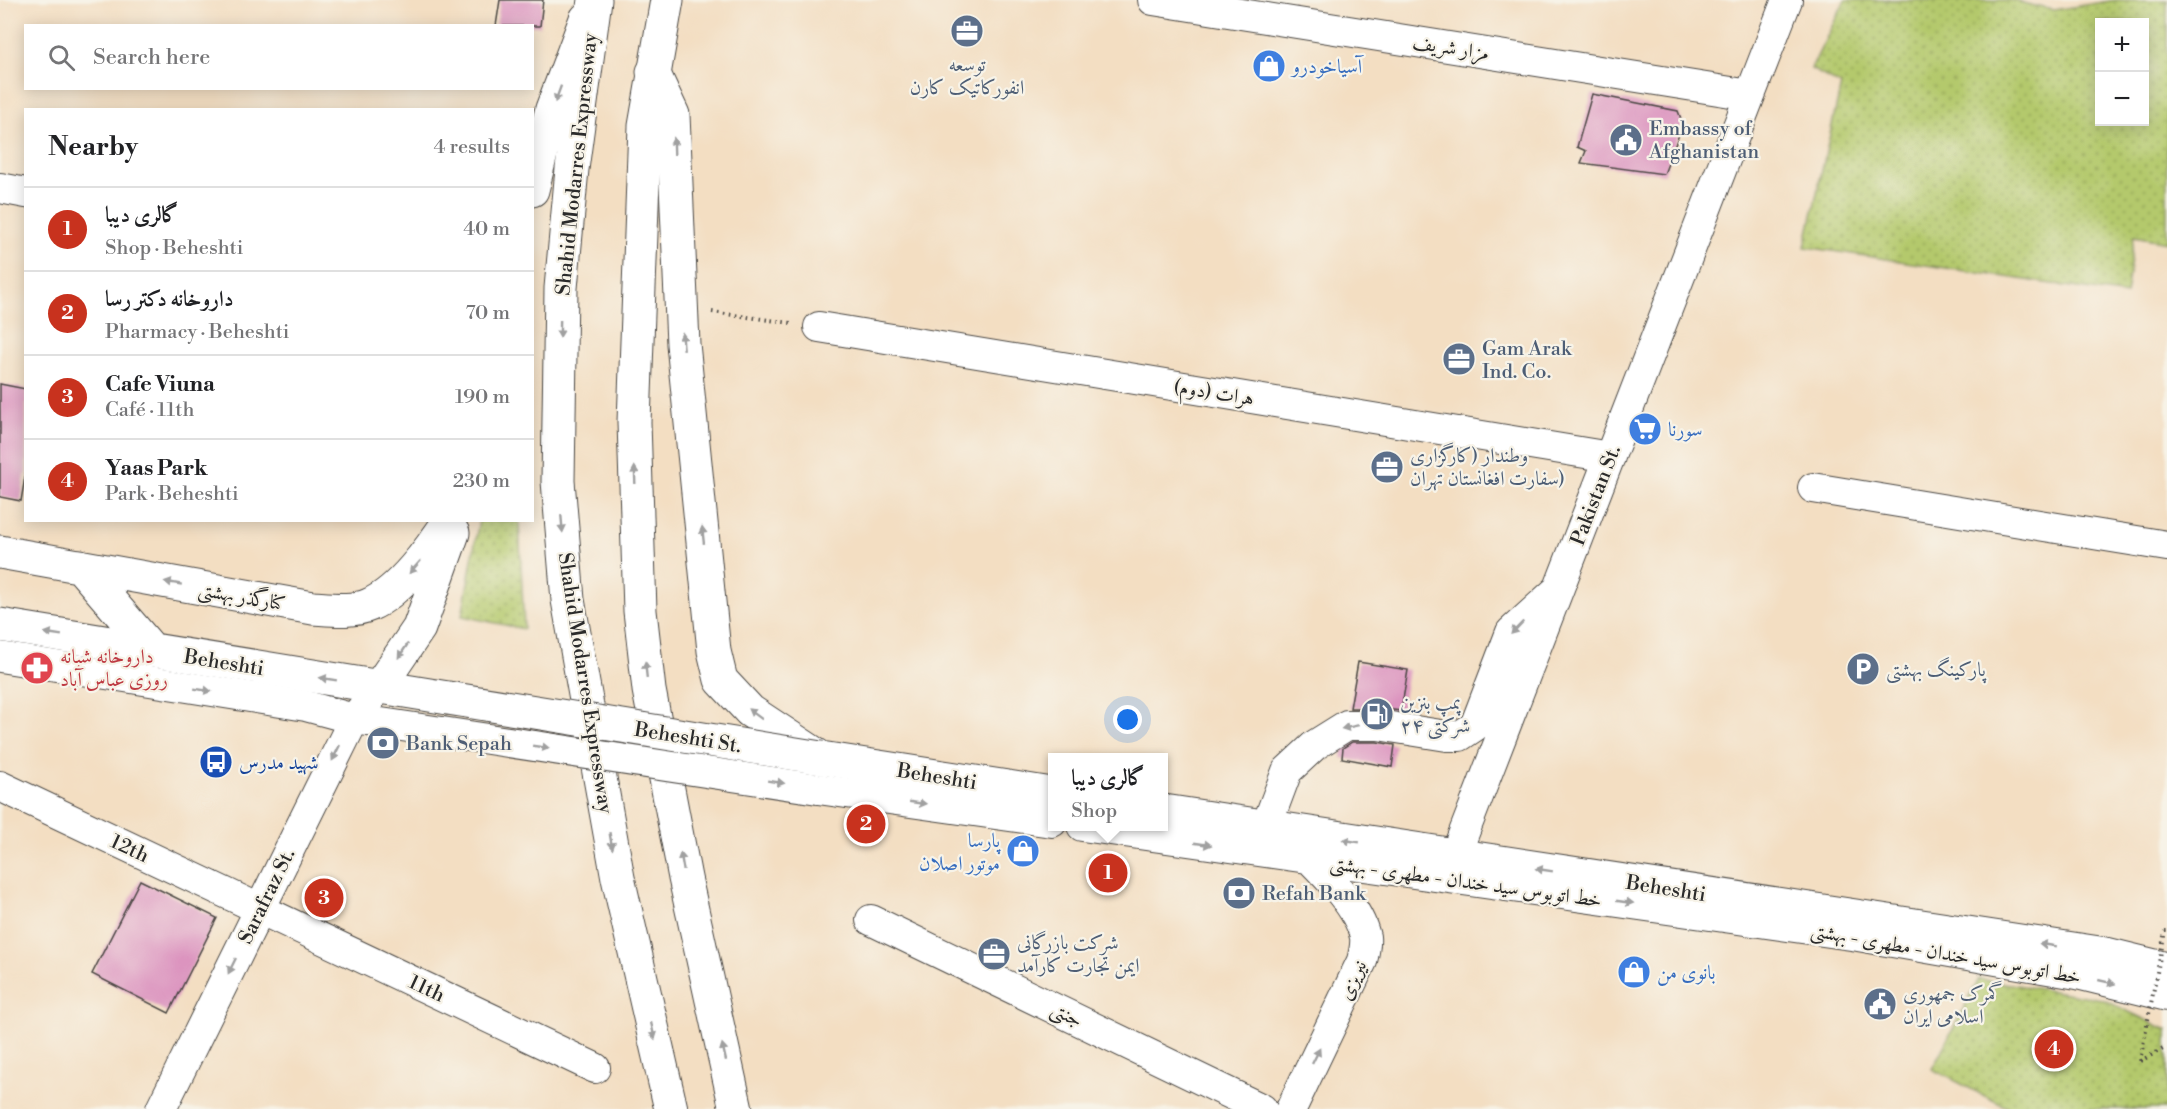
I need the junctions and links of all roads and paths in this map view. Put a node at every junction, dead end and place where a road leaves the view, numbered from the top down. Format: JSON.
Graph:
{"nodes":[{"id":1,"x":594,"y":0,"type":"edge"},
{"id":2,"x":667,"y":0,"type":"edge"},
{"id":3,"x":1153,"y":0,"type":"edge"},
{"id":4,"x":1786,"y":0,"type":"edge"},
{"id":5,"x":653,"y":72,"type":"junction"},
{"id":6,"x":1750,"y":95,"type":"junction"},
{"id":7,"x":534,"y":182,"type":"edge"},
{"id":8,"x":0,"y":188,"type":"edge"},
{"id":9,"x":24,"y":193,"type":"edge"},
{"id":10,"x":680,"y":307,"type":"junction"},
{"id":11,"x":819,"y":327,"type":"joint"},
{"id":12,"x":1610,"y":457,"type":"junction"},
{"id":13,"x":1813,"y":488,"type":"dead end"},
{"id":14,"x":449,"y":522,"type":"edge"},
{"id":15,"x":457,"y":522,"type":"edge"},
{"id":16,"x":2167,"y":546,"type":"edge"},
{"id":17,"x":0,"y":552,"type":"edge"},
{"id":18,"x":80,"y":566,"type":"junction"},
{"id":19,"x":1559,"y":588,"type":"junction"},
{"id":20,"x":0,"y":625,"type":"edge"},
{"id":21,"x":152,"y":650,"type":"junction"},
{"id":22,"x":0,"y":657,"type":"edge"},
{"id":23,"x":379,"y":687,"type":"junction"},
{"id":24,"x":448,"y":698,"type":"joint"},
{"id":25,"x":354,"y":719,"type":"junction"},
{"id":26,"x":820,"y":773,"type":"junction"},
{"id":27,"x":0,"y":786,"type":"edge"},
{"id":28,"x":1048,"y":794,"type":"edge"},
{"id":29,"x":1168,"y":812,"type":"edge"},
{"id":30,"x":1048,"y":821,"type":"edge"},
{"id":31,"x":1274,"y":829,"type":"junction"},
{"id":32,"x":1117,"y":831,"type":"edge"},
{"id":33,"x":1455,"y":856,"type":"junction"},
{"id":34,"x":1310,"y":859,"type":"junction"},
{"id":35,"x":260,"y":909,"type":"junction"},
{"id":36,"x":871,"y":920,"type":"dead end"},
{"id":37,"x":2166,"y":931,"type":"edge"},
{"id":38,"x":2167,"y":969,"type":"edge"},
{"id":39,"x":2167,"y":996,"type":"edge"},
{"id":40,"x":2163,"y":1049,"type":"dead end"},
{"id":41,"x":595,"y":1068,"type":"dead end"},
{"id":42,"x":161,"y":1109,"type":"edge"},
{"id":43,"x":671,"y":1109,"type":"edge"},
{"id":44,"x":736,"y":1109,"type":"edge"},
{"id":45,"x":1262,"y":1109,"type":"edge"},
{"id":46,"x":1291,"y":1109,"type":"edge"}],
"edges":[{"from":1,"to":7,"type":"main road","one_way":true},
{"from":1,"to":43,"type":"main road","name":"Shahid Modarres Expressway","one_way":true},
{"from":2,"to":5,"type":"main road"},
{"from":3,"to":6,"type":"street","name":"مزار شریف"},
{"from":4,"to":6,"type":"street","name":"Pakistan St."},
{"from":10,"to":5,"type":"main road","one_way":true},
{"from":44,"to":5,"type":"main road","one_way":true},
{"from":6,"to":12,"type":"street","name":"Pakistan St."},
{"from":8,"to":9,"type":"street"},
{"from":10,"to":11,"type":"path"},
{"from":26,"to":10,"type":"main road","one_way":true},
{"from":11,"to":12,"type":"street","name":"هرات (دوم)"},
{"from":12,"to":19,"type":"street","name":"Pakistan St."},
{"from":13,"to":16,"type":"street"},
{"from":14,"to":18,"type":"main road","name":"کنارگذر بهشتی","one_way":true},
{"from":15,"to":23,"type":"main road","one_way":true},
{"from":17,"to":18,"type":"main road","name":"کنارگذر بهشتی"},
{"from":18,"to":21,"type":"main road"},
{"from":19,"to":31,"type":"street","one_way":true},
{"from":19,"to":33,"type":"street","name":"Pakistan St."},
{"from":21,"to":20,"type":"main road","name":"Beheshti","one_way":true},
{"from":23,"to":21,"type":"main road","name":"Beheshti","one_way":true},
{"from":22,"to":25,"type":"street","one_way":true},
{"from":23,"to":24,"type":"main road","name":"Beheshti"},
{"from":23,"to":25,"type":"street","name":"Sarafraz St."},
{"from":24,"to":26,"type":"main road","name":"Beheshti St.","bridge":true},
{"from":25,"to":26,"type":"street","one_way":true,"bridge":true},
{"from":25,"to":35,"type":"street","name":"Sarafraz St.","one_way":true},
{"from":26,"to":28,"type":"main road","name":"Beheshti"},
{"from":26,"to":30,"type":"street","one_way":true},
{"from":27,"to":35,"type":"street","name":"12th"},
{"from":29,"to":31,"type":"main road","name":"Beheshti"},
{"from":33,"to":31,"type":"main road","name":"Beheshti","one_way":true},
{"from":31,"to":34,"type":"street","name":"نیریزی"},
{"from":32,"to":34,"type":"street","name":"خط اتوبوس سید خندان - مطهری - بهشتی","one_way":true},
{"from":38,"to":33,"type":"main road","name":"Beheshti","one_way":true},
{"from":34,"to":39,"type":"street","name":"خط اتوبوس سید خندان - مطهری - بهشتی","one_way":true},
{"from":46,"to":34,"type":"street","name":"نیریزی","one_way":true},
{"from":35,"to":41,"type":"street","name":"11th"},
{"from":35,"to":42,"type":"street","name":"Sarafraz St.","one_way":true},
{"from":36,"to":45,"type":"street","name":"جنتی"},
{"from":37,"to":40,"type":"path","bridge":true}]}
